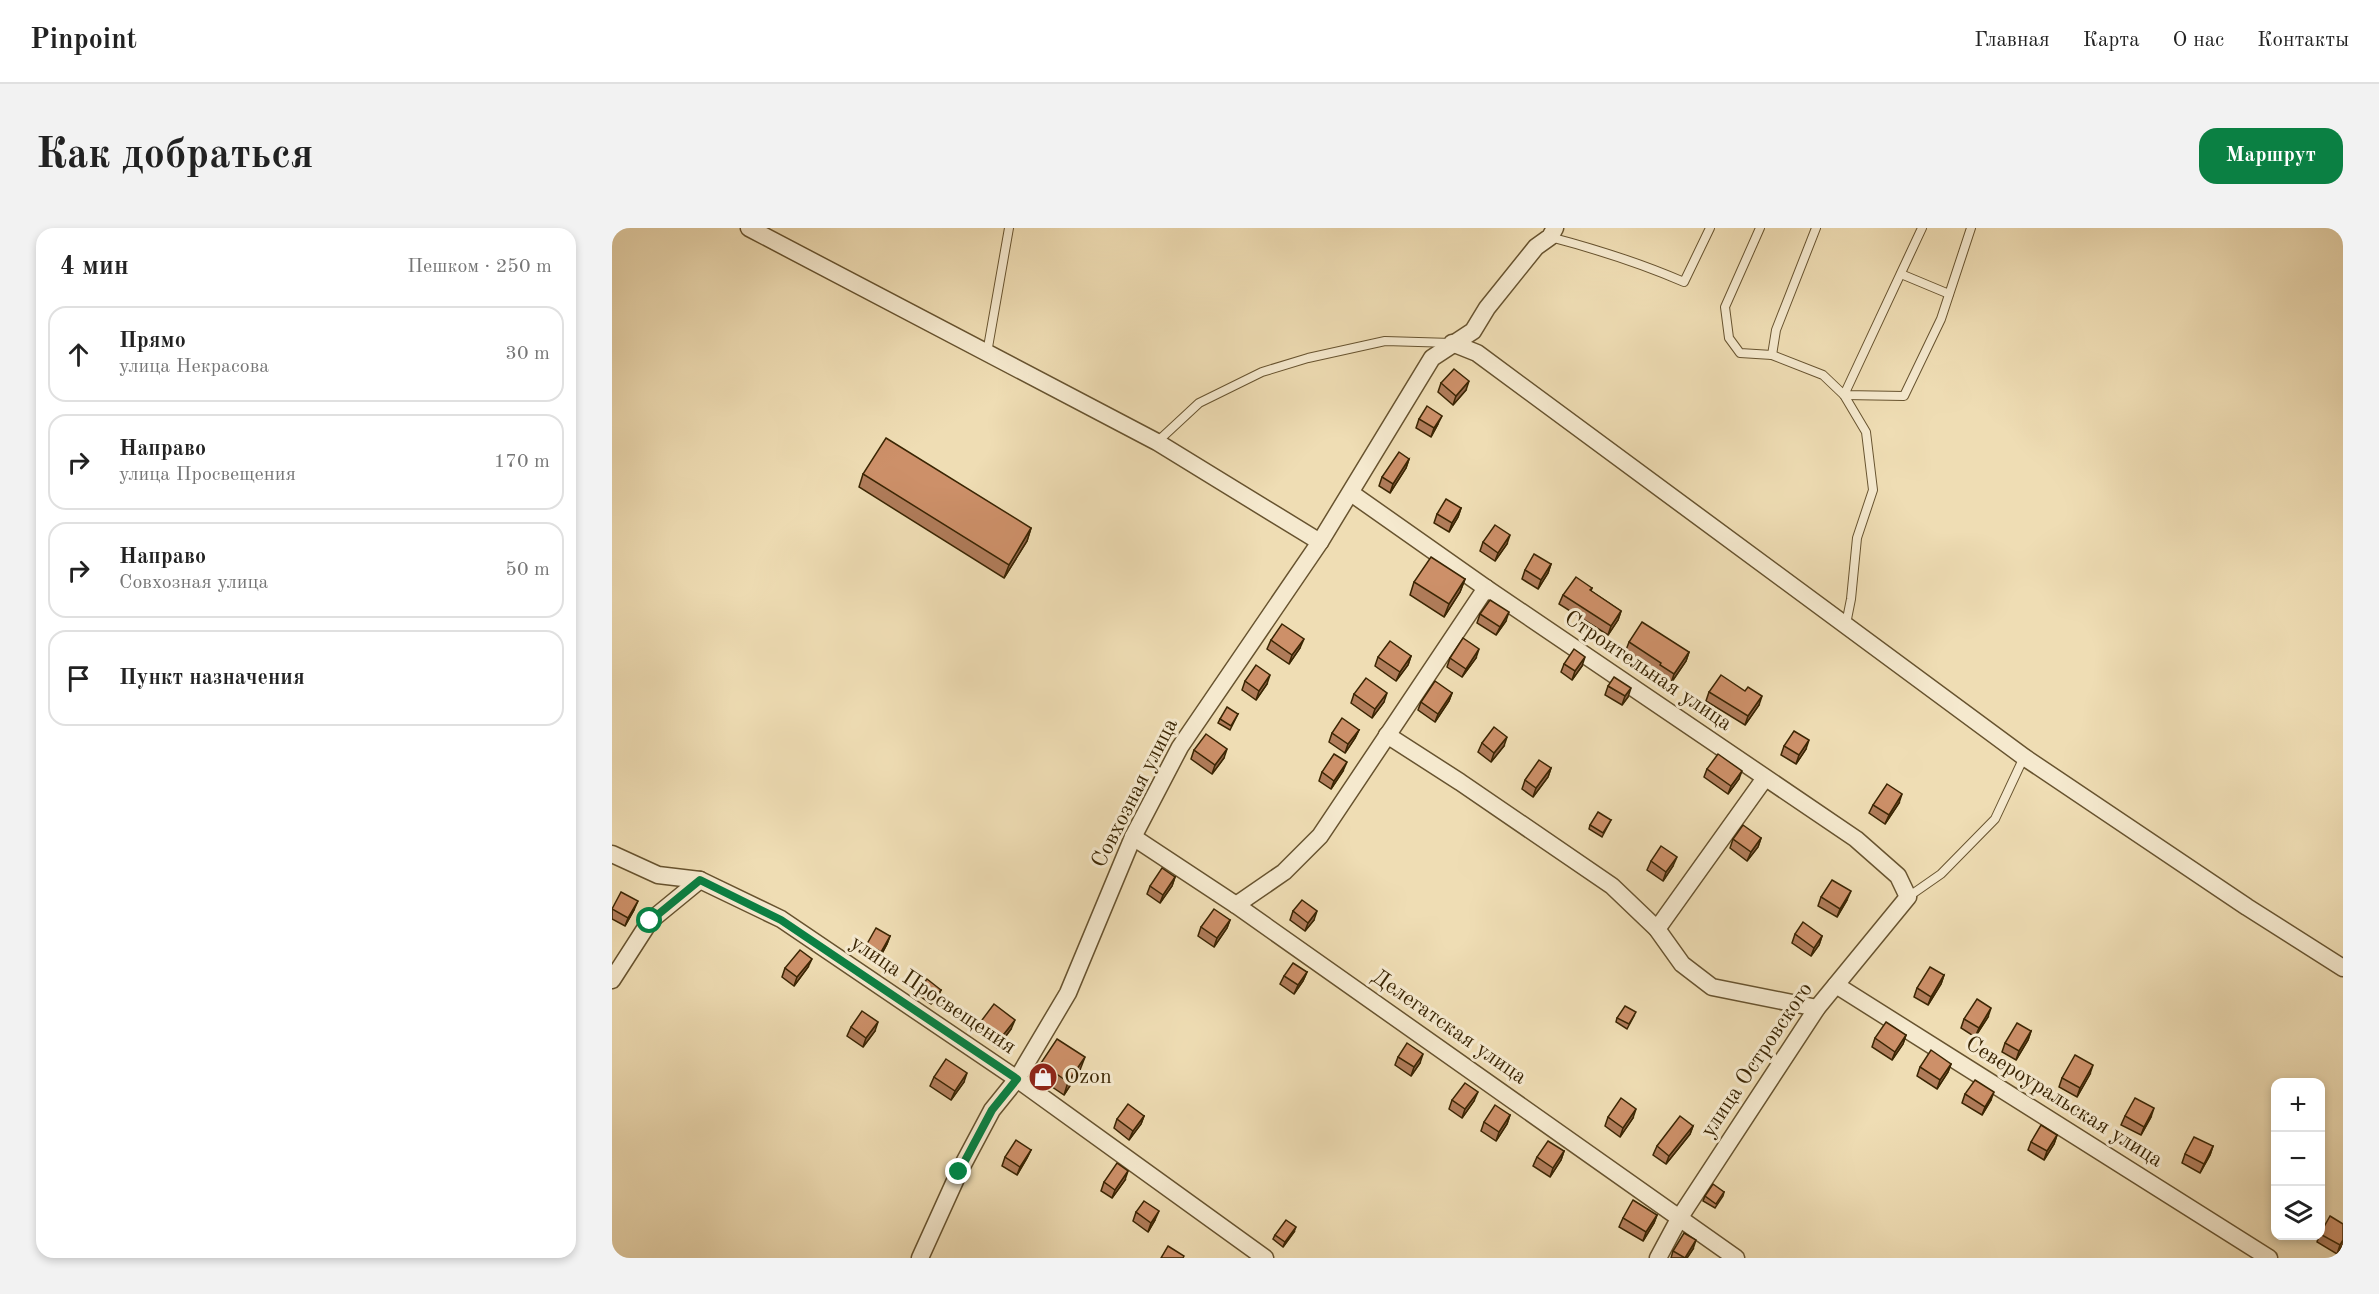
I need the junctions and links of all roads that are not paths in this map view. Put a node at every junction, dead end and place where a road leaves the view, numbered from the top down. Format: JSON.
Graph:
{"nodes":[{"id":1,"x":749,"y":228,"type":"edge"},
{"id":2,"x":1009,"y":228,"type":"edge"},
{"id":3,"x":1710,"y":228,"type":"edge"},
{"id":4,"x":1760,"y":228,"type":"edge"},
{"id":5,"x":1816,"y":228,"type":"edge"},
{"id":6,"x":1922,"y":228,"type":"edge"},
{"id":7,"x":1971,"y":228,"type":"edge"},
{"id":8,"x":1553,"y":232,"type":"edge"},
{"id":9,"x":1901,"y":274,"type":"junction"},
{"id":10,"x":1949,"y":294,"type":"junction"},
{"id":11,"x":1452,"y":343,"type":"junction"},
{"id":12,"x":987,"y":353,"type":"junction"},
{"id":13,"x":1772,"y":355,"type":"junction"},
{"id":14,"x":1844,"y":395,"type":"junction"},
{"id":15,"x":1157,"y":442,"type":"junction"},
{"id":16,"x":1351,"y":494,"type":"junction"},
{"id":17,"x":1320,"y":542,"type":"junction"},
{"id":18,"x":1486,"y":588,"type":"junction"},
{"id":19,"x":1846,"y":624,"type":"junction"},
{"id":20,"x":1387,"y":735,"type":"junction"},
{"id":21,"x":2024,"y":757,"type":"junction"},
{"id":22,"x":1765,"y":778,"type":"junction"},
{"id":23,"x":1133,"y":837,"type":"junction"},
{"id":24,"x":612,"y":854,"type":"edge"},
{"id":25,"x":700,"y":880,"type":"junction"},
{"id":26,"x":1908,"y":897,"type":"junction"},
{"id":27,"x":1236,"y":905,"type":"junction"},
{"id":28,"x":1657,"y":929,"type":"junction"},
{"id":29,"x":2343,"y":968,"type":"edge"},
{"id":30,"x":612,"y":980,"type":"edge"},
{"id":31,"x":1836,"y":985,"type":"junction"},
{"id":32,"x":1817,"y":1008,"type":"junction"},
{"id":33,"x":1017,"y":1079,"type":"junction"},
{"id":34,"x":1680,"y":1217,"type":"junction"},
{"id":35,"x":920,"y":1258,"type":"edge"},
{"id":36,"x":1265,"y":1258,"type":"edge"},
{"id":37,"x":1658,"y":1258,"type":"edge"},
{"id":38,"x":1736,"y":1258,"type":"edge"},
{"id":39,"x":2269,"y":1258,"type":"edge"}],
"edges":[{"from":1,"to":12,"type":"street"},
{"from":2,"to":12,"type":"lane"},
{"from":3,"to":8,"type":"lane"},
{"from":4,"to":13,"type":"lane"},
{"from":5,"to":13,"type":"lane"},
{"from":6,"to":9,"type":"lane"},
{"from":7,"to":10,"type":"lane"},
{"from":8,"to":11,"type":"street","name":"Совхозная улица"},
{"from":9,"to":10,"type":"lane"},
{"from":9,"to":14,"type":"lane"},
{"from":10,"to":14,"type":"lane"},
{"from":11,"to":15,"type":"lane"},
{"from":11,"to":16,"type":"street","name":"Совхозная улица"},
{"from":11,"to":19,"type":"street"},
{"from":12,"to":15,"type":"street"},
{"from":13,"to":14,"type":"lane"},
{"from":14,"to":19,"type":"lane"},
{"from":15,"to":17,"type":"street"},
{"from":16,"to":17,"type":"street","name":"Совхозная улица"},
{"from":16,"to":18,"type":"street","name":"Строительная улица"},
{"from":17,"to":23,"type":"street","name":"Совхозная улица"},
{"from":18,"to":20,"type":"street"},
{"from":18,"to":22,"type":"street","name":"Строительная улица"},
{"from":19,"to":21,"type":"street"},
{"from":20,"to":27,"type":"street"},
{"from":20,"to":28,"type":"street"},
{"from":21,"to":26,"type":"lane"},
{"from":21,"to":29,"type":"street"},
{"from":22,"to":26,"type":"street","name":"Строительная улица"},
{"from":22,"to":28,"type":"street"},
{"from":23,"to":27,"type":"street","name":"Делегатская улица"},
{"from":23,"to":33,"type":"street","name":"Совхозная улица"},
{"from":24,"to":25,"type":"street","name":"улица Просвещения"},
{"from":25,"to":30,"type":"street"},
{"from":25,"to":33,"type":"street","name":"улица Просвещения"},
{"from":26,"to":31,"type":"street","name":"улица Островского"},
{"from":27,"to":34,"type":"street","name":"Делегатская улица"},
{"from":28,"to":32,"type":"street"},
{"from":31,"to":32,"type":"street","name":"улица Островского"},
{"from":31,"to":39,"type":"street","name":"Североуральская улица"},
{"from":32,"to":34,"type":"street","name":"улица Островского"},
{"from":33,"to":35,"type":"street","name":"Совхозная улица"},
{"from":33,"to":36,"type":"street","name":"улица Просвещения"},
{"from":34,"to":37,"type":"street","name":"улица Островского"},
{"from":34,"to":38,"type":"street","name":"Делегатская улица"}]}
